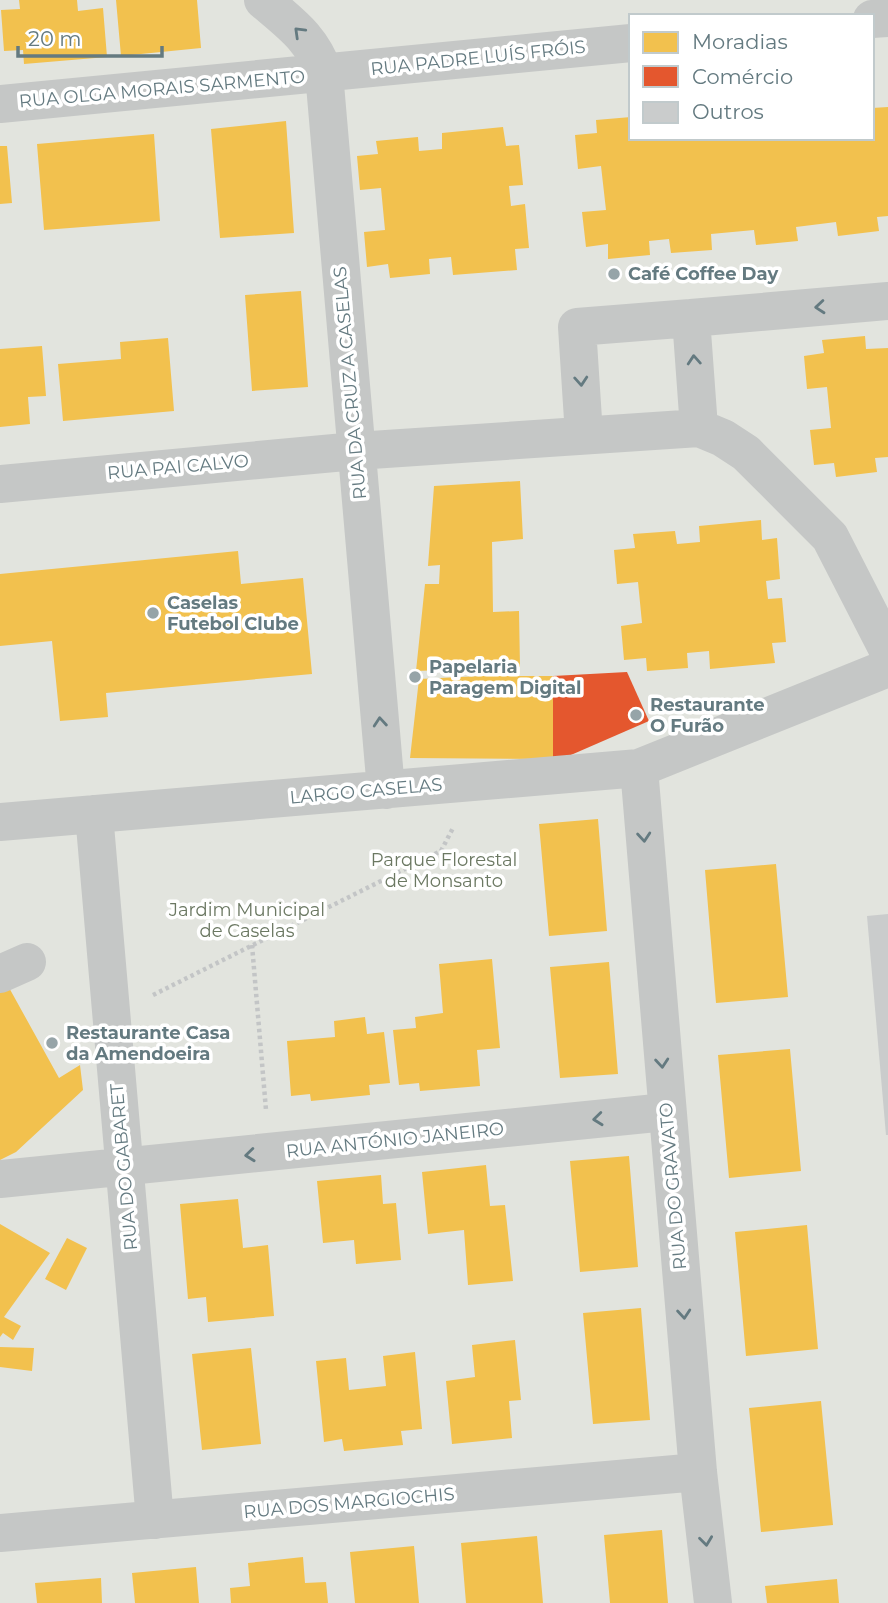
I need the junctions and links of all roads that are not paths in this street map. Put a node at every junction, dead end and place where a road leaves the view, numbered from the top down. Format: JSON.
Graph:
{"nodes":[{"id":1,"x":263,"y":0,"type":"edge"},
{"id":2,"x":629,"y":43,"type":"edge"},
{"id":3,"x":324,"y":73,"type":"junction"},
{"id":4,"x":0,"y":104,"type":"edge"},
{"id":5,"x":888,"y":301,"type":"edge"},
{"id":6,"x":691,"y":318,"type":"junction"},
{"id":7,"x":699,"y":428,"type":"junction"},
{"id":8,"x":584,"y":435,"type":"junction"},
{"id":9,"x":356,"y":451,"type":"junction"},
{"id":10,"x":0,"y":484,"type":"edge"},
{"id":11,"x":888,"y":650,"type":"edge"},
{"id":12,"x":888,"y":668,"type":"edge"},
{"id":13,"x":639,"y":768,"type":"junction"},
{"id":14,"x":386,"y":790,"type":"junction"},
{"id":15,"x":94,"y":814,"type":"junction"},
{"id":16,"x":0,"y":821,"type":"edge"},
{"id":17,"x":666,"y":1112,"type":"junction"},
{"id":18,"x":124,"y":1167,"type":"junction"},
{"id":19,"x":0,"y":1179,"type":"edge"},
{"id":20,"x":698,"y":1472,"type":"junction"},
{"id":21,"x":155,"y":1520,"type":"junction"},
{"id":22,"x":0,"y":1533,"type":"edge"},
{"id":23,"x":713,"y":1603,"type":"edge"}],
"edges":[{"from":3,"to":1,"type":"street","name":"RUA DA CRUZ A CASELAS","one_way":true},
{"from":2,"to":3,"type":"street","name":"RUA PADRE LUÍS FRÓIS"},
{"from":3,"to":4,"type":"street","name":"RUA OLGA MORAIS SARMENTO"},
{"from":3,"to":9,"type":"street","name":"RUA DA CRUZ A CASELAS"},
{"from":5,"to":6,"type":"street","one_way":true},
{"from":7,"to":6,"type":"street","one_way":true},
{"from":6,"to":8,"type":"street","one_way":true},
{"from":7,"to":8,"type":"street","name":"RUA PAI CALVO"},
{"from":7,"to":11,"type":"street"},
{"from":8,"to":9,"type":"street","name":"RUA PAI CALVO"},
{"from":9,"to":10,"type":"street","name":"RUA PAI CALVO"},
{"from":14,"to":9,"type":"street","name":"RUA DA CRUZ A CASELAS","one_way":true},
{"from":12,"to":13,"type":"street","name":"LARGO CASELAS"},
{"from":13,"to":14,"type":"street","name":"LARGO CASELAS"},
{"from":13,"to":17,"type":"street","name":"RUA DO GRAVATO","one_way":true},
{"from":14,"to":15,"type":"street","name":"LARGO CASELAS"},
{"from":15,"to":16,"type":"street","name":"LARGO CASELAS"},
{"from":15,"to":18,"type":"street","name":"RUA DO GABARET"},
{"from":17,"to":18,"type":"street","name":"RUA ANTÓNIO JANEIRO","one_way":true},
{"from":17,"to":20,"type":"street","name":"RUA DO GRAVATO","one_way":true},
{"from":18,"to":19,"type":"street","name":"RUA ANTÓNIO JANEIRO"},
{"from":18,"to":21,"type":"street","name":"RUA DO GABARET"},
{"from":20,"to":21,"type":"street","name":"RUA DOS MARGIOCHIS"},
{"from":20,"to":23,"type":"street","name":"RUA DO GRAVATO","one_way":true},
{"from":21,"to":22,"type":"street","name":"RUA DOS MARGIOCHIS"}]}
